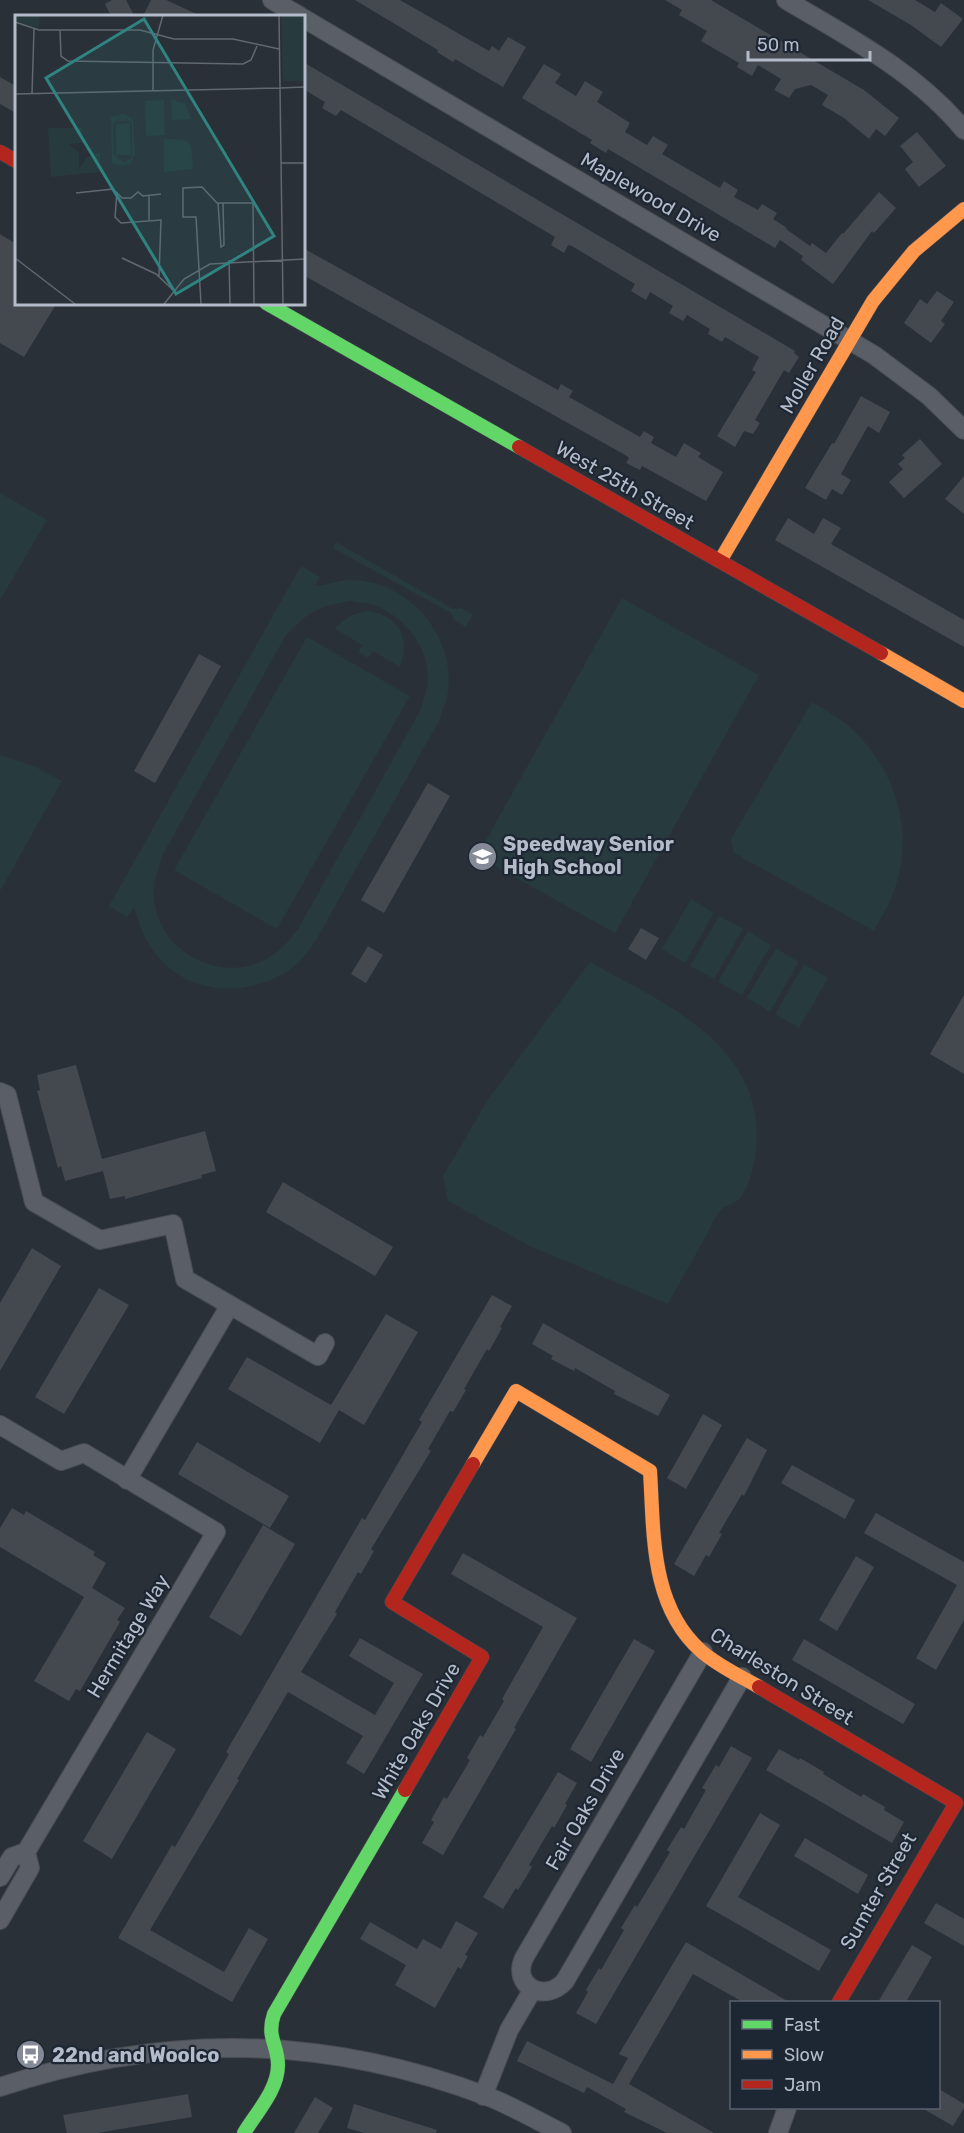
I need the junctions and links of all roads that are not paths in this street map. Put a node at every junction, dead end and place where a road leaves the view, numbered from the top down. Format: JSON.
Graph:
{"nodes":[{"id":1,"x":272,"y":0,"type":"edge"},
{"id":2,"x":786,"y":0,"type":"edge"},
{"id":3,"x":298,"y":15,"type":"edge"},
{"id":4,"x":304,"y":18,"type":"edge"},
{"id":5,"x":964,"y":130,"type":"edge"},
{"id":6,"x":0,"y":152,"type":"edge"},
{"id":7,"x":15,"y":160,"type":"edge"},
{"id":8,"x":964,"y":209,"type":"edge"},
{"id":9,"x":268,"y":304,"type":"edge"},
{"id":10,"x":850,"y":340,"type":"junction"},
{"id":11,"x":964,"y":430,"type":"edge"},
{"id":12,"x":720,"y":561,"type":"junction"},
{"id":13,"x":964,"y":700,"type":"edge"},
{"id":14,"x":0,"y":1092,"type":"edge"},
{"id":15,"x":8,"y":1138,"type":"edge"},
{"id":16,"x":230,"y":1305,"type":"junction"},
{"id":17,"x":325,"y":1343,"type":"dead end"},
{"id":18,"x":516,"y":1391,"type":"joint"},
{"id":19,"x":0,"y":1425,"type":"edge"},
{"id":20,"x":127,"y":1480,"type":"junction"},
{"id":21,"x":703,"y":1652,"type":"junction"},
{"id":22,"x":742,"y":1677,"type":"junction"},
{"id":23,"x":956,"y":1803,"type":"joint"},
{"id":24,"x":26,"y":1852,"type":"junction"},
{"id":25,"x":0,"y":1877,"type":"edge"},
{"id":26,"x":0,"y":1920,"type":"edge"},
{"id":27,"x":533,"y":1989,"type":"junction"},
{"id":28,"x":840,"y":2001,"type":"edge"},
{"id":29,"x":274,"y":2048,"type":"junction"},
{"id":30,"x":1,"y":2081,"type":"edge"},
{"id":31,"x":483,"y":2096,"type":"junction"},
{"id":32,"x":787,"y":2109,"type":"edge"},
{"id":33,"x":527,"y":2125,"type":"edge"},
{"id":34,"x":244,"y":2133,"type":"edge"},
{"id":35,"x":562,"y":2133,"type":"edge"},
{"id":36,"x":778,"y":2133,"type":"edge"}],
"edges":[{"from":1,"to":3,"type":"street","name":"Maplewood Drive"},
{"from":2,"to":5,"type":"street"},
{"from":4,"to":10,"type":"street","name":"Maplewood Drive"},
{"from":6,"to":7,"type":"street"},
{"from":8,"to":10,"type":"street","name":"Moller Road"},
{"from":9,"to":12,"type":"street","name":"West 25th Street"},
{"from":10,"to":11,"type":"street","name":"Maplewood Drive"},
{"from":10,"to":12,"type":"street","name":"Moller Road"},
{"from":12,"to":13,"type":"street","name":"West 25th Street"},
{"from":14,"to":15,"type":"street"},
{"from":15,"to":16,"type":"street"},
{"from":16,"to":17,"type":"street"},
{"from":16,"to":20,"type":"street"},
{"from":18,"to":21,"type":"street","name":"Charleston Street"},
{"from":18,"to":29,"type":"street","name":"White Oaks Drive"},
{"from":19,"to":20,"type":"street","name":"Hermitage Way"},
{"from":20,"to":24,"type":"street","name":"Hermitage Way"},
{"from":21,"to":22,"type":"street","name":"Charleston Street"},
{"from":21,"to":27,"type":"street","name":"Fair Oaks Drive"},
{"from":22,"to":23,"type":"street","name":"Charleston Street"},
{"from":22,"to":27,"type":"street"},
{"from":23,"to":28,"type":"street","name":"Sumter Street"},
{"from":24,"to":25,"type":"street","name":"Hermitage Way"},
{"from":24,"to":26,"type":"street","name":"Hermitage Way"},
{"from":27,"to":31,"type":"street"},
{"from":29,"to":30,"type":"street"},
{"from":29,"to":31,"type":"street"},
{"from":29,"to":34,"type":"street","name":"White Oaks Drive"},
{"from":31,"to":33,"type":"street"},
{"from":32,"to":36,"type":"street"},
{"from":33,"to":35,"type":"street"}]}
